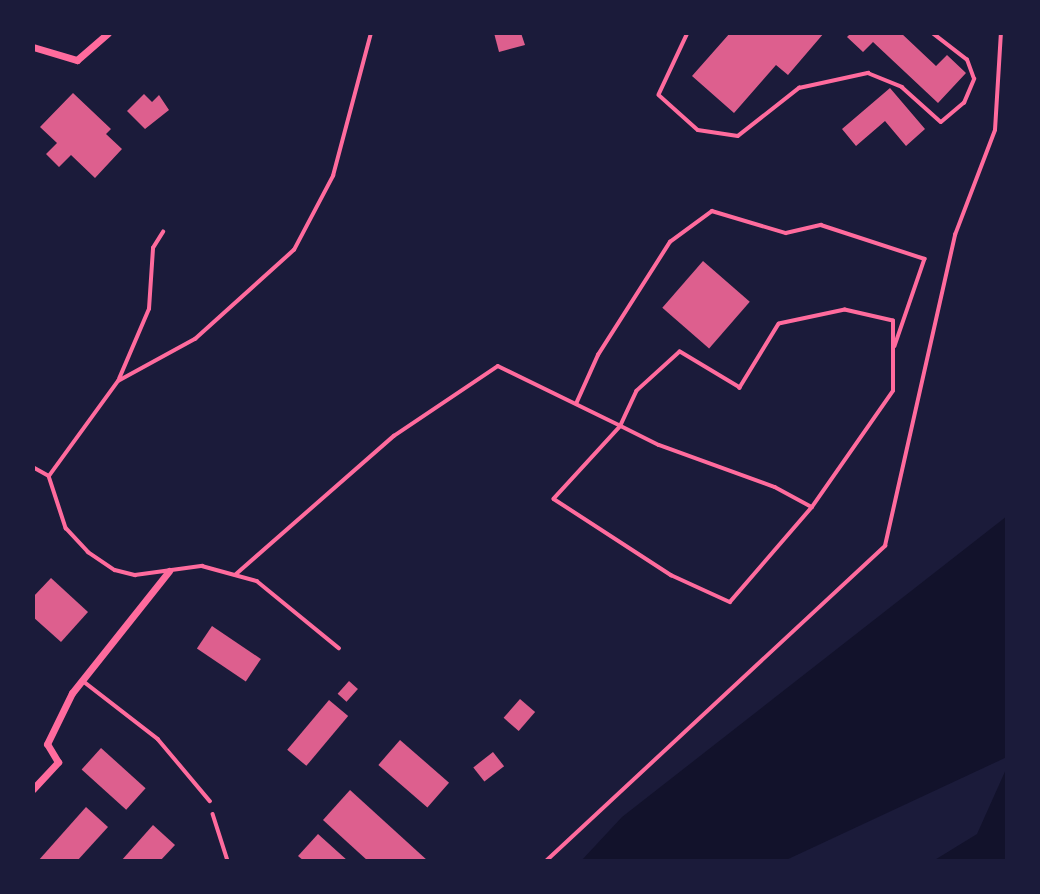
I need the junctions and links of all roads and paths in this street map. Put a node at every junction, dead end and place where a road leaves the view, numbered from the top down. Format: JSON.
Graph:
{"nodes":[{"id":1,"x":108,"y":33,"type":"edge"},
{"id":2,"x":371,"y":33,"type":"edge"},
{"id":3,"x":688,"y":33,"type":"edge"},
{"id":4,"x":932,"y":33,"type":"edge"},
{"id":5,"x":1001,"y":33,"type":"edge"},
{"id":6,"x":33,"y":47,"type":"edge"},
{"id":7,"x":163,"y":232,"type":"dead end"},
{"id":8,"x":893,"y":351,"type":"junction"},
{"id":9,"x":118,"y":381,"type":"junction"},
{"id":10,"x":576,"y":404,"type":"junction"},
{"id":11,"x":621,"y":426,"type":"junction"},
{"id":12,"x":33,"y":467,"type":"edge"},
{"id":13,"x":49,"y":476,"type":"junction"},
{"id":14,"x":812,"y":507,"type":"junction"},
{"id":15,"x":169,"y":571,"type":"junction"},
{"id":16,"x":234,"y":575,"type":"junction"},
{"id":17,"x":339,"y":648,"type":"dead end"},
{"id":18,"x":82,"y":680,"type":"junction"},
{"id":19,"x":33,"y":789,"type":"edge"},
{"id":20,"x":210,"y":801,"type":"dead end"},
{"id":21,"x":213,"y":814,"type":"dead end"},
{"id":22,"x":228,"y":861,"type":"edge"},
{"id":23,"x":546,"y":861,"type":"edge"}],
"edges":[{"from":1,"to":6,"type":"street"},
{"from":2,"to":9,"type":"lane"},
{"from":3,"to":4,"type":"lane"},
{"from":5,"to":23,"type":"lane"},
{"from":7,"to":9,"type":"lane"},
{"from":8,"to":10,"type":"lane"},
{"from":8,"to":11,"type":"lane"},
{"from":8,"to":14,"type":"lane"},
{"from":9,"to":13,"type":"lane"},
{"from":10,"to":11,"type":"lane"},
{"from":10,"to":16,"type":"lane"},
{"from":11,"to":14,"type":"lane"},
{"from":11,"to":14,"type":"lane"},
{"from":12,"to":13,"type":"lane"},
{"from":13,"to":15,"type":"lane"},
{"from":15,"to":16,"type":"lane"},
{"from":15,"to":18,"type":"street"},
{"from":16,"to":17,"type":"lane"},
{"from":18,"to":19,"type":"street"},
{"from":18,"to":20,"type":"lane"},
{"from":21,"to":22,"type":"lane"}]}
